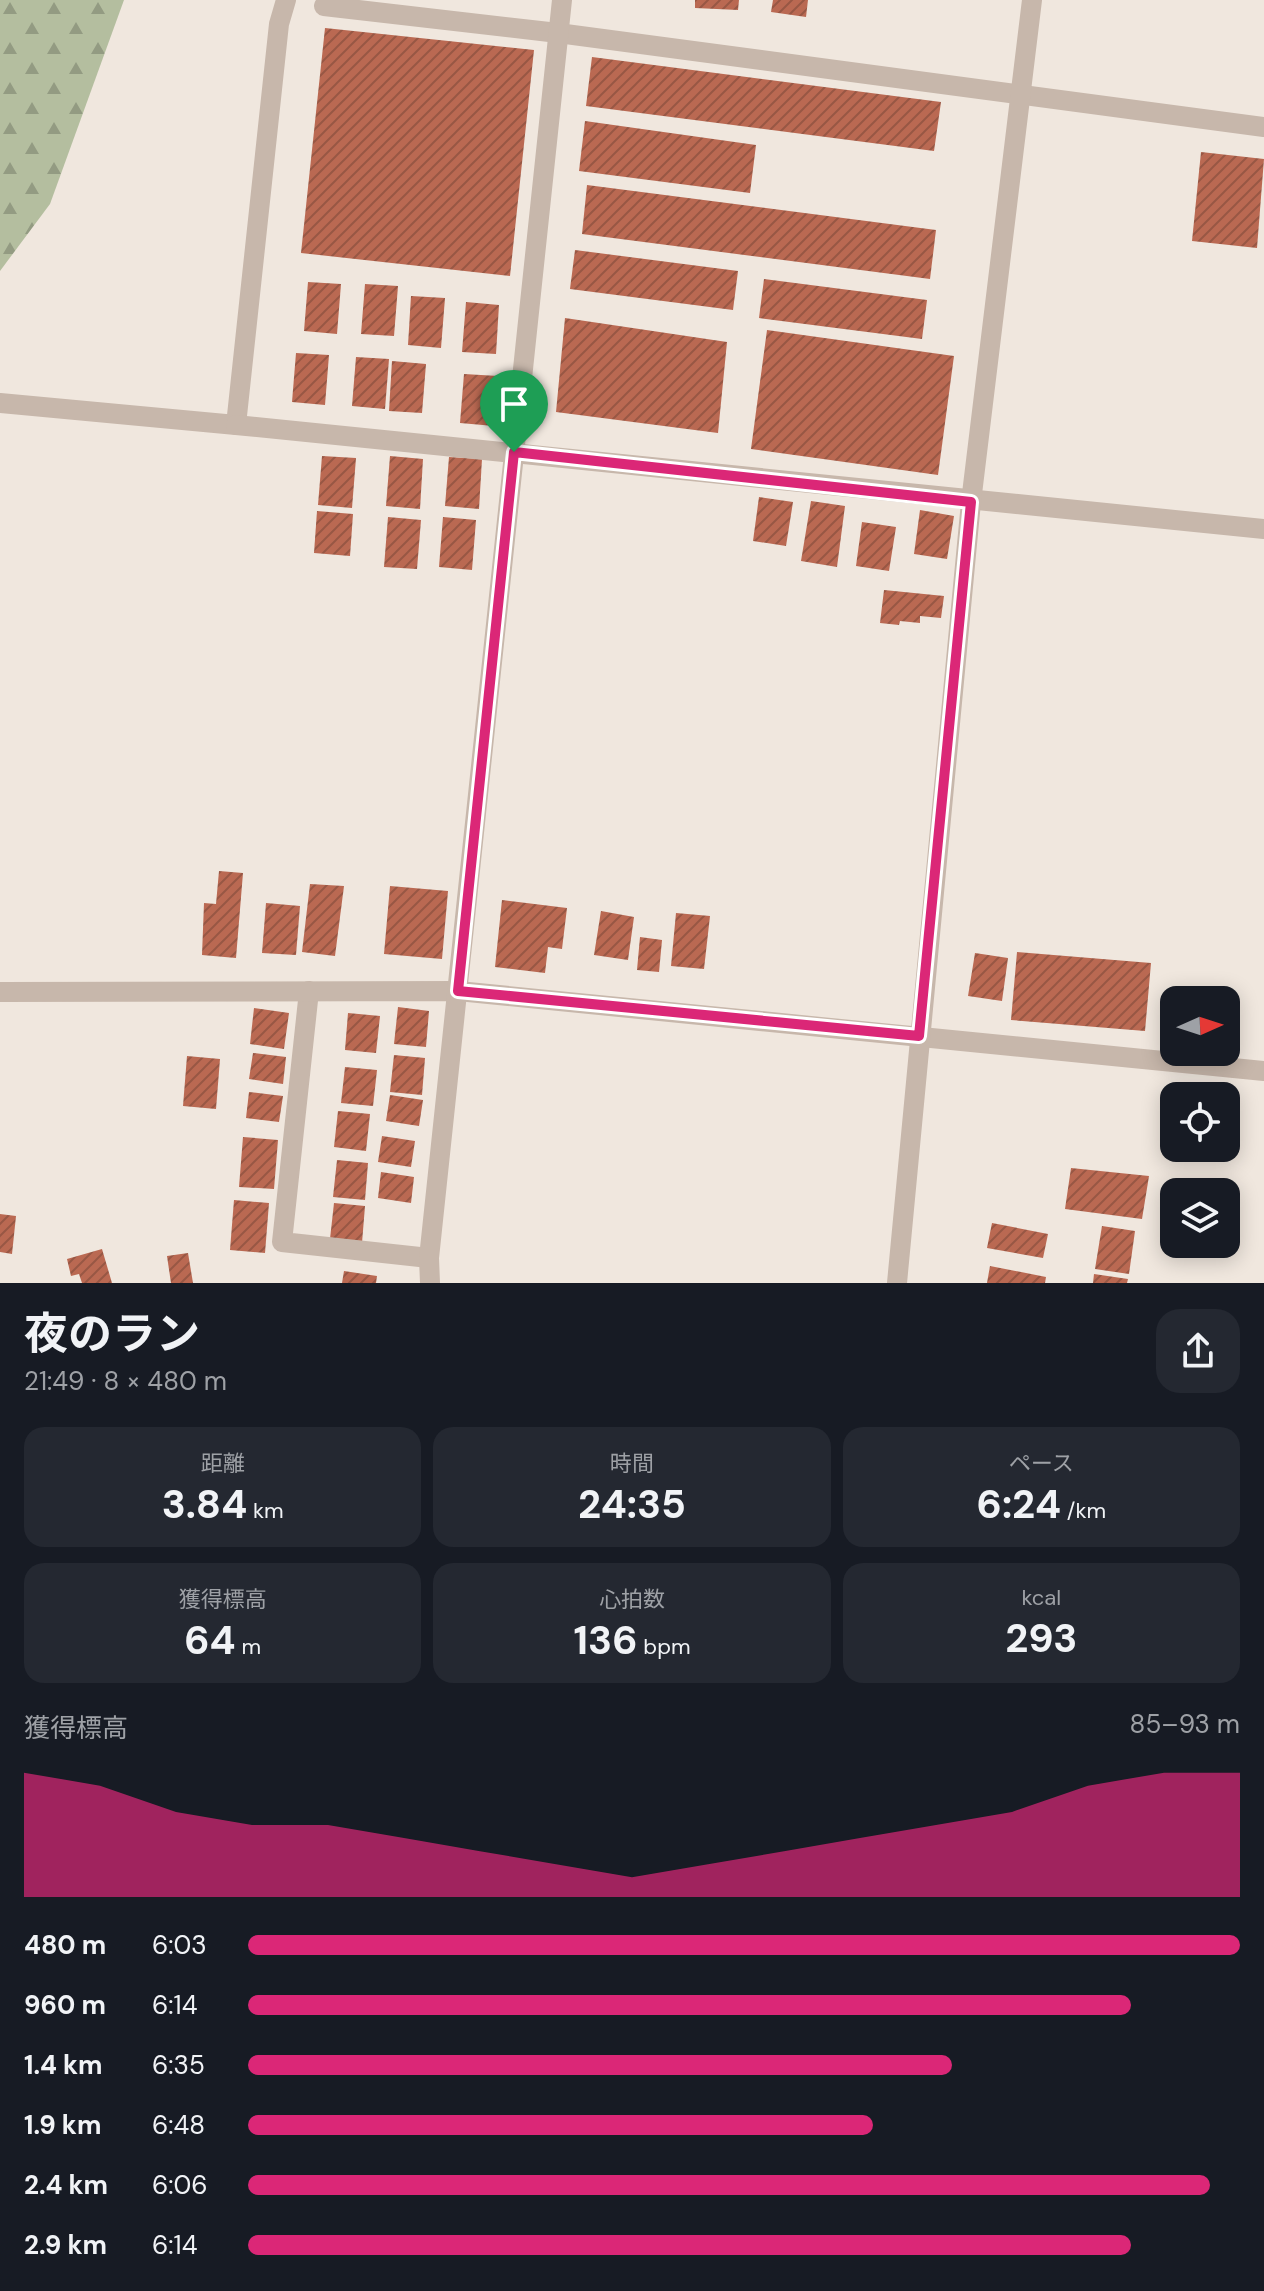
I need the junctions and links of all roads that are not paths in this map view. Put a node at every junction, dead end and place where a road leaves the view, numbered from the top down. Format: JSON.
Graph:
{"nodes":[{"id":1,"x":286,"y":0,"type":"edge"},
{"id":2,"x":562,"y":0,"type":"edge"},
{"id":3,"x":1032,"y":0,"type":"edge"},
{"id":4,"x":324,"y":6,"type":"dead end"},
{"id":5,"x":558,"y":33,"type":"junction"},
{"id":6,"x":1019,"y":95,"type":"junction"},
{"id":7,"x":1264,"y":127,"type":"edge"},
{"id":8,"x":0,"y":403,"type":"edge"},
{"id":9,"x":236,"y":425,"type":"junction"},
{"id":10,"x":514,"y":452,"type":"junction"},
{"id":11,"x":971,"y":502,"type":"junction"},
{"id":12,"x":1264,"y":529,"type":"edge"},
{"id":13,"x":309,"y":991,"type":"junction"},
{"id":14,"x":458,"y":991,"type":"junction"},
{"id":15,"x":0,"y":992,"type":"edge"},
{"id":16,"x":919,"y":1036,"type":"junction"},
{"id":17,"x":1264,"y":1071,"type":"edge"},
{"id":18,"x":429,"y":1258,"type":"junction"},
{"id":19,"x":430,"y":1283,"type":"edge"},
{"id":20,"x":897,"y":1283,"type":"edge"}],
"edges":[{"from":1,"to":9,"type":"street"},
{"from":2,"to":5,"type":"street"},
{"from":3,"to":6,"type":"street"},
{"from":4,"to":5,"type":"street"},
{"from":5,"to":6,"type":"street"},
{"from":5,"to":10,"type":"street"},
{"from":6,"to":7,"type":"street"},
{"from":6,"to":11,"type":"street"},
{"from":8,"to":9,"type":"street"},
{"from":9,"to":10,"type":"street"},
{"from":10,"to":11,"type":"street"},
{"from":10,"to":14,"type":"street"},
{"from":11,"to":12,"type":"street"},
{"from":11,"to":16,"type":"street"},
{"from":13,"to":14,"type":"street"},
{"from":13,"to":15,"type":"street"},
{"from":13,"to":18,"type":"street"},
{"from":14,"to":16,"type":"street"},
{"from":14,"to":18,"type":"street"},
{"from":16,"to":17,"type":"street"},
{"from":16,"to":20,"type":"street"},
{"from":18,"to":19,"type":"street"}]}
